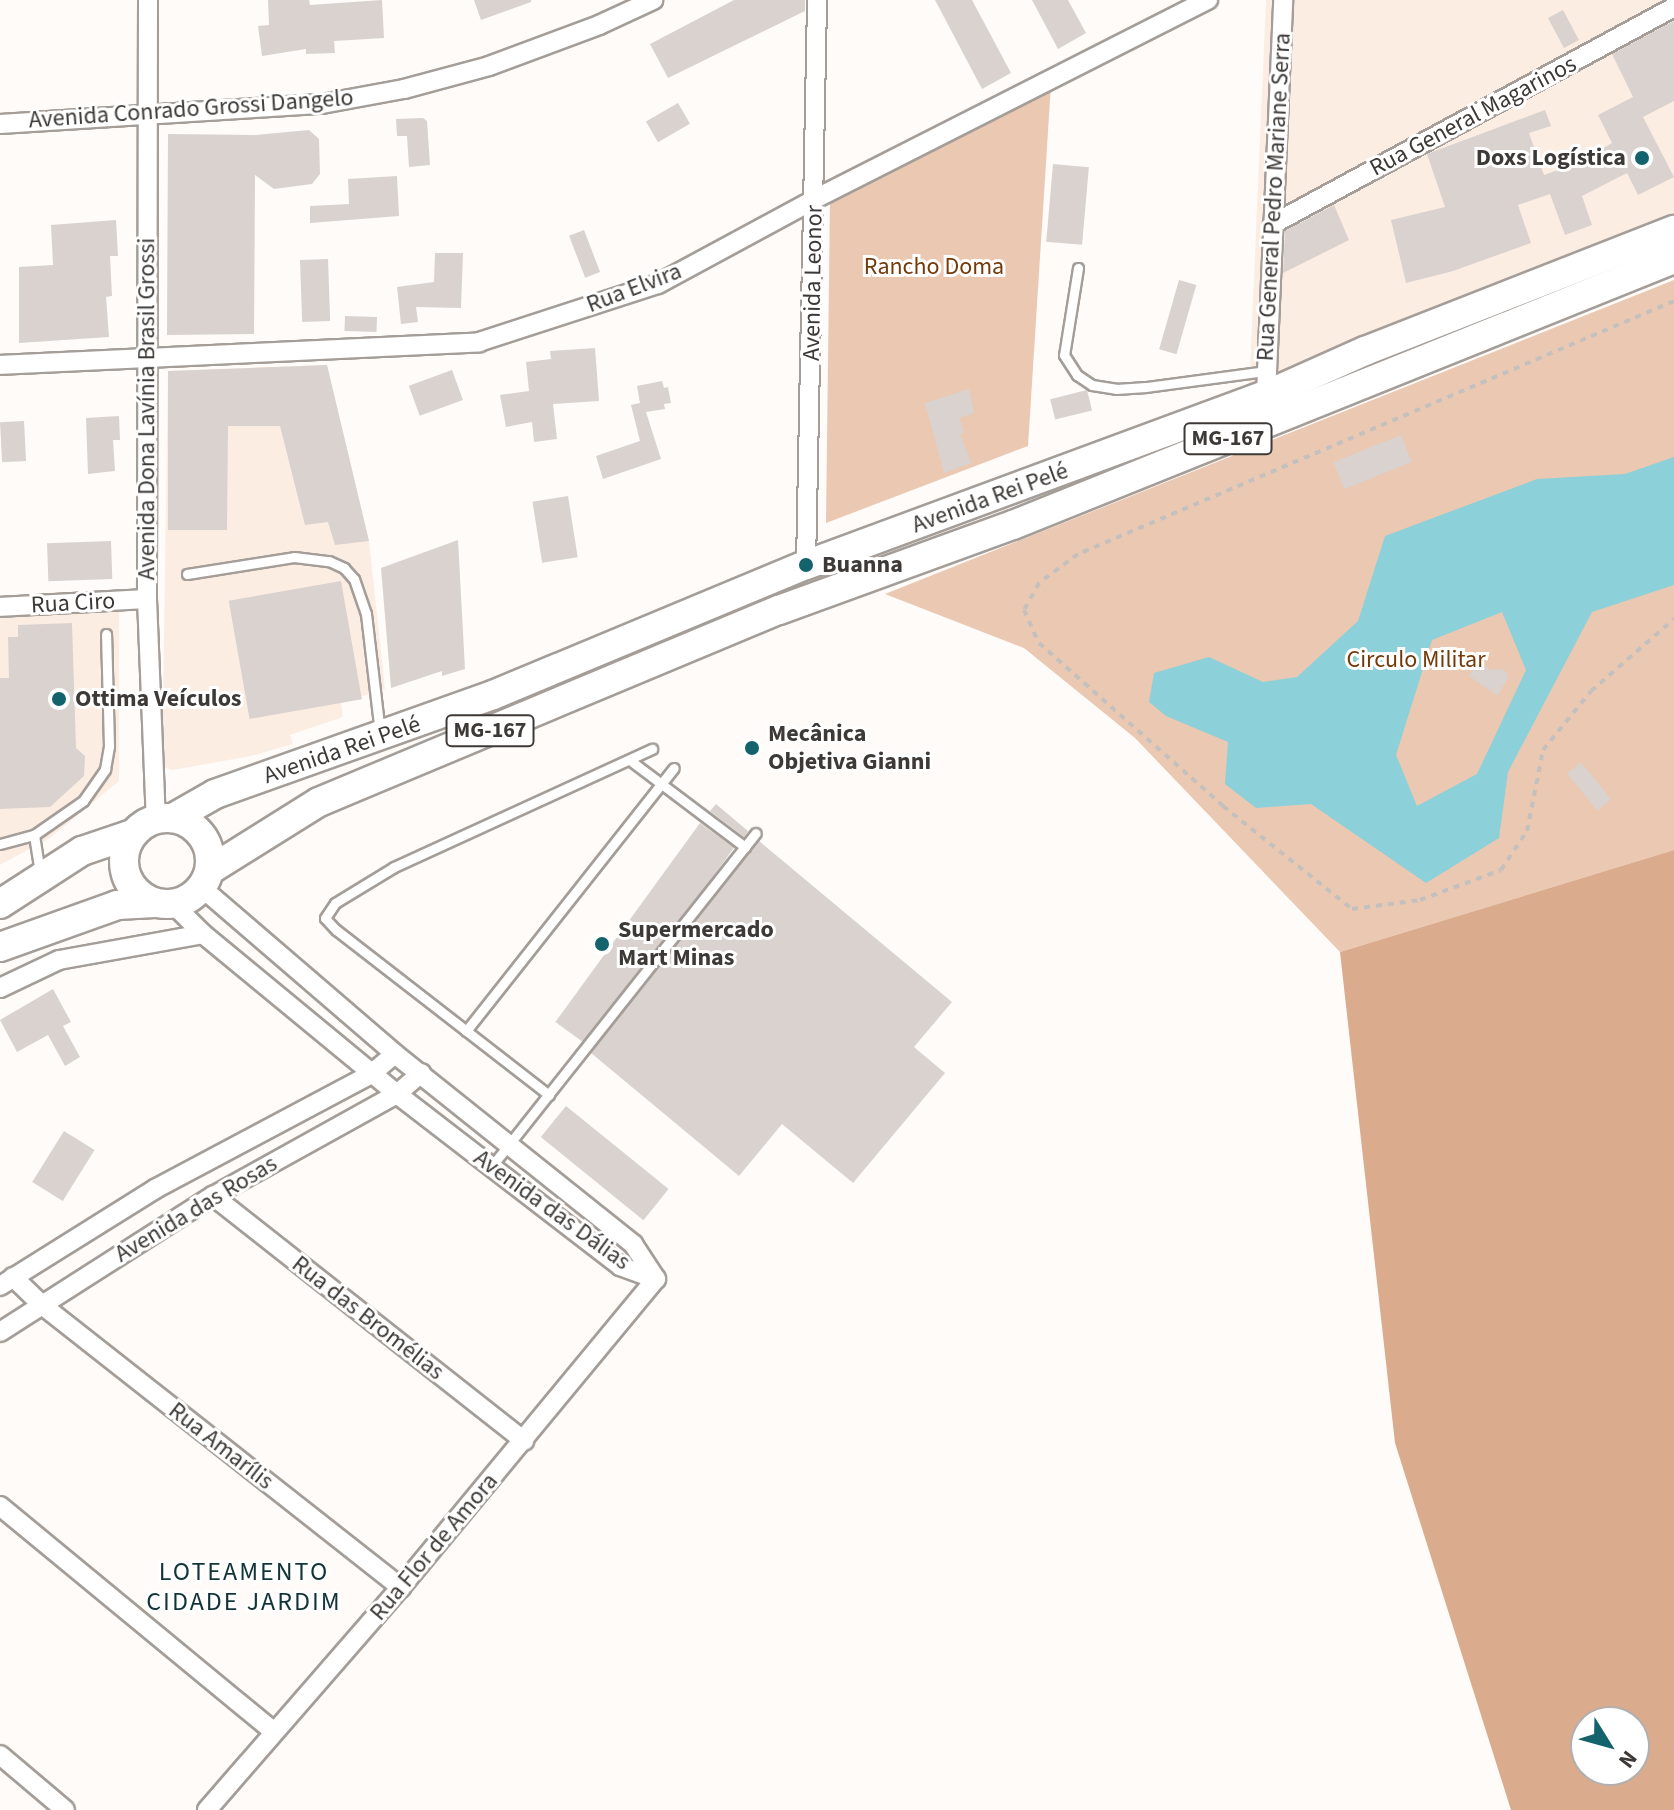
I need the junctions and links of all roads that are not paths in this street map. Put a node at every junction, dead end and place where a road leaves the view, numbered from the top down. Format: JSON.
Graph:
{"nodes":[{"id":1,"x":148,"y":0,"type":"edge"},
{"id":2,"x":653,"y":0,"type":"edge"},
{"id":3,"x":817,"y":0,"type":"edge"},
{"id":4,"x":1208,"y":0,"type":"edge"},
{"id":5,"x":1283,"y":0,"type":"edge"},
{"id":6,"x":1674,"y":7,"type":"edge"},
{"id":7,"x":146,"y":116,"type":"junction"},
{"id":8,"x":0,"y":124,"type":"edge"},
{"id":9,"x":815,"y":199,"type":"junction"},
{"id":10,"x":1273,"y":224,"type":"junction"},
{"id":11,"x":1674,"y":230,"type":"edge"},
{"id":12,"x":1674,"y":259,"type":"edge"},
{"id":13,"x":1078,"y":268,"type":"dead end"},
{"id":14,"x":148,"y":356,"type":"junction"},
{"id":15,"x":0,"y":365,"type":"edge"},
{"id":16,"x":1266,"y":383,"type":"junction"},
{"id":17,"x":806,"y":565,"type":"junction"},
{"id":18,"x":187,"y":574,"type":"dead end"},
{"id":19,"x":147,"y":599,"type":"junction"},
{"id":20,"x":0,"y":607,"type":"edge"},
{"id":21,"x":106,"y":634,"type":"dead end"},
{"id":22,"x":380,"y":736,"type":"junction"},
{"id":23,"x":652,"y":749,"type":"dead end"},
{"id":24,"x":631,"y":761,"type":"junction"},
{"id":25,"x":674,"y":768,"type":"dead end"},
{"id":26,"x":661,"y":784,"type":"junction"},
{"id":27,"x":154,"y":823,"type":"junction"},
{"id":28,"x":756,"y":833,"type":"dead end"},
{"id":29,"x":34,"y":835,"type":"junction"},
{"id":30,"x":0,"y":844,"type":"edge"},
{"id":31,"x":745,"y":847,"type":"junction"},
{"id":32,"x":41,"y":877,"type":"junction"},
{"id":33,"x":205,"y":878,"type":"junction"},
{"id":34,"x":0,"y":904,"type":"edge"},
{"id":35,"x":164,"y":904,"type":"junction"},
{"id":36,"x":203,"y":934,"type":"junction"},
{"id":37,"x":0,"y":947,"type":"edge"},
{"id":38,"x":0,"y":988,"type":"edge"},
{"id":39,"x":466,"y":1031,"type":"junction"},
{"id":40,"x":395,"y":1054,"type":"junction"},
{"id":41,"x":421,"y":1073,"type":"junction"},
{"id":42,"x":371,"y":1074,"type":"junction"},
{"id":43,"x":397,"y":1094,"type":"junction"},
{"id":44,"x":549,"y":1095,"type":"junction"},
{"id":45,"x":509,"y":1143,"type":"junction"},
{"id":46,"x":491,"y":1167,"type":"junction"},
{"id":47,"x":213,"y":1196,"type":"junction"},
{"id":48,"x":656,"y":1279,"type":"junction"},
{"id":49,"x":7,"y":1281,"type":"edge"},
{"id":50,"x":42,"y":1305,"type":"junction"},
{"id":51,"x":0,"y":1332,"type":"edge"},
{"id":52,"x":524,"y":1441,"type":"junction"},
{"id":53,"x":0,"y":1506,"type":"edge"},
{"id":54,"x":401,"y":1587,"type":"junction"},
{"id":55,"x":274,"y":1732,"type":"junction"},
{"id":56,"x":0,"y":1755,"type":"edge"},
{"id":57,"x":65,"y":1810,"type":"edge"},
{"id":58,"x":207,"y":1810,"type":"edge"}],
"edges":[{"from":1,"to":7,"type":"street","name":"Avenida Dona Lavínia Brasil Grossi"},
{"from":2,"to":7,"type":"street","name":"Avenida Conrado Grossi Dangelo"},
{"from":3,"to":9,"type":"street","name":"Avenida Leonor"},
{"from":4,"to":9,"type":"street","name":"Rua Elvira"},
{"from":5,"to":10,"type":"street","name":"Rua General Pedro Mariane Serra"},
{"from":6,"to":10,"type":"street","name":"Rua General Magarinos"},
{"from":7,"to":8,"type":"street","name":"Avenida Conrado Grossi Dangelo"},
{"from":7,"to":14,"type":"street","name":"Avenida Dona Lavínia Brasil Grossi"},
{"from":9,"to":14,"type":"street","name":"Rua Elvira"},
{"from":9,"to":17,"type":"street","name":"Avenida Leonor"},
{"from":10,"to":16,"type":"street","name":"Rua General Pedro Mariane Serra"},
{"from":11,"to":16,"type":"main road","name":"Avenida Rei Pelé","number":"MG-167"},
{"from":12,"to":33,"type":"main road","name":"Avenida Rei Pelé","number":"MG-167"},
{"from":13,"to":16,"type":"lane"},
{"from":14,"to":15,"type":"street","name":"Rua Elvira"},
{"from":14,"to":19,"type":"street","name":"Avenida Dona Lavínia Brasil Grossi"},
{"from":16,"to":17,"type":"main road","name":"Avenida Rei Pelé","number":"MG-167"},
{"from":17,"to":22,"type":"main road","name":"Avenida Rei Pelé","number":"MG-167"},
{"from":18,"to":22,"type":"lane"},
{"from":19,"to":20,"type":"street","name":"Rua Ciro"},
{"from":19,"to":27,"type":"street","name":"Avenida Dona Lavínia Brasil Grossi"},
{"from":21,"to":29,"type":"lane"},
{"from":22,"to":27,"type":"main road","name":"Avenida Rei Pelé","number":"MG-167"},
{"from":23,"to":24,"type":"lane"},
{"from":24,"to":26,"type":"lane"},
{"from":24,"to":39,"type":"lane"},
{"from":25,"to":26,"type":"lane"},
{"from":26,"to":31,"type":"lane"},
{"from":26,"to":39,"type":"lane"},
{"from":27,"to":32,"type":"main road","name":"Avenida Rei Pelé","number":"MG-167"},
{"from":27,"to":33,"type":"main road"},
{"from":27,"to":35,"type":"main road"},
{"from":28,"to":31,"type":"lane"},
{"from":29,"to":30,"type":"lane"},
{"from":29,"to":32,"type":"lane"},
{"from":31,"to":44,"type":"lane"},
{"from":32,"to":34,"type":"main road","name":"Avenida Rei Pelé","number":"MG-167"},
{"from":33,"to":35,"type":"main road"},
{"from":33,"to":40,"type":"street","name":"Avenida das Dálias"},
{"from":35,"to":36,"type":"street","name":"Avenida das Dálias"},
{"from":35,"to":37,"type":"main road"},
{"from":36,"to":38,"type":"street"},
{"from":36,"to":42,"type":"street","name":"Avenida das Dálias"},
{"from":39,"to":44,"type":"lane"},
{"from":40,"to":41,"type":"street","name":"Avenida das Dálias"},
{"from":40,"to":42,"type":"street","name":"Avenida das Rosas"},
{"from":41,"to":43,"type":"street","name":"Avenida das Rosas"},
{"from":41,"to":45,"type":"street","name":"Avenida das Dálias"},
{"from":42,"to":43,"type":"street","name":"Avenida das Dálias"},
{"from":42,"to":49,"type":"street","name":"Avenida das Rosas"},
{"from":43,"to":46,"type":"street","name":"Avenida das Dálias"},
{"from":43,"to":47,"type":"street","name":"Avenida das Rosas"},
{"from":44,"to":45,"type":"lane"},
{"from":45,"to":46,"type":"lane"},
{"from":45,"to":48,"type":"street","name":"Avenida das Dálias"},
{"from":46,"to":48,"type":"street","name":"Avenida das Dálias"},
{"from":47,"to":50,"type":"street","name":"Avenida das Rosas"},
{"from":47,"to":52,"type":"street","name":"Rua das Bromélias"},
{"from":48,"to":52,"type":"street","name":"Rua Flor de Amora"},
{"from":49,"to":50,"type":"street","name":"Rua Amarílis"},
{"from":50,"to":51,"type":"street","name":"Avenida das Rosas"},
{"from":50,"to":54,"type":"street","name":"Rua Amarílis"},
{"from":52,"to":54,"type":"street","name":"Rua Flor de Amora"},
{"from":53,"to":55,"type":"street"},
{"from":54,"to":55,"type":"street","name":"Rua Flor de Amora"},
{"from":55,"to":58,"type":"street","name":"Rua Flor de Amora"},
{"from":56,"to":57,"type":"street"}]}
